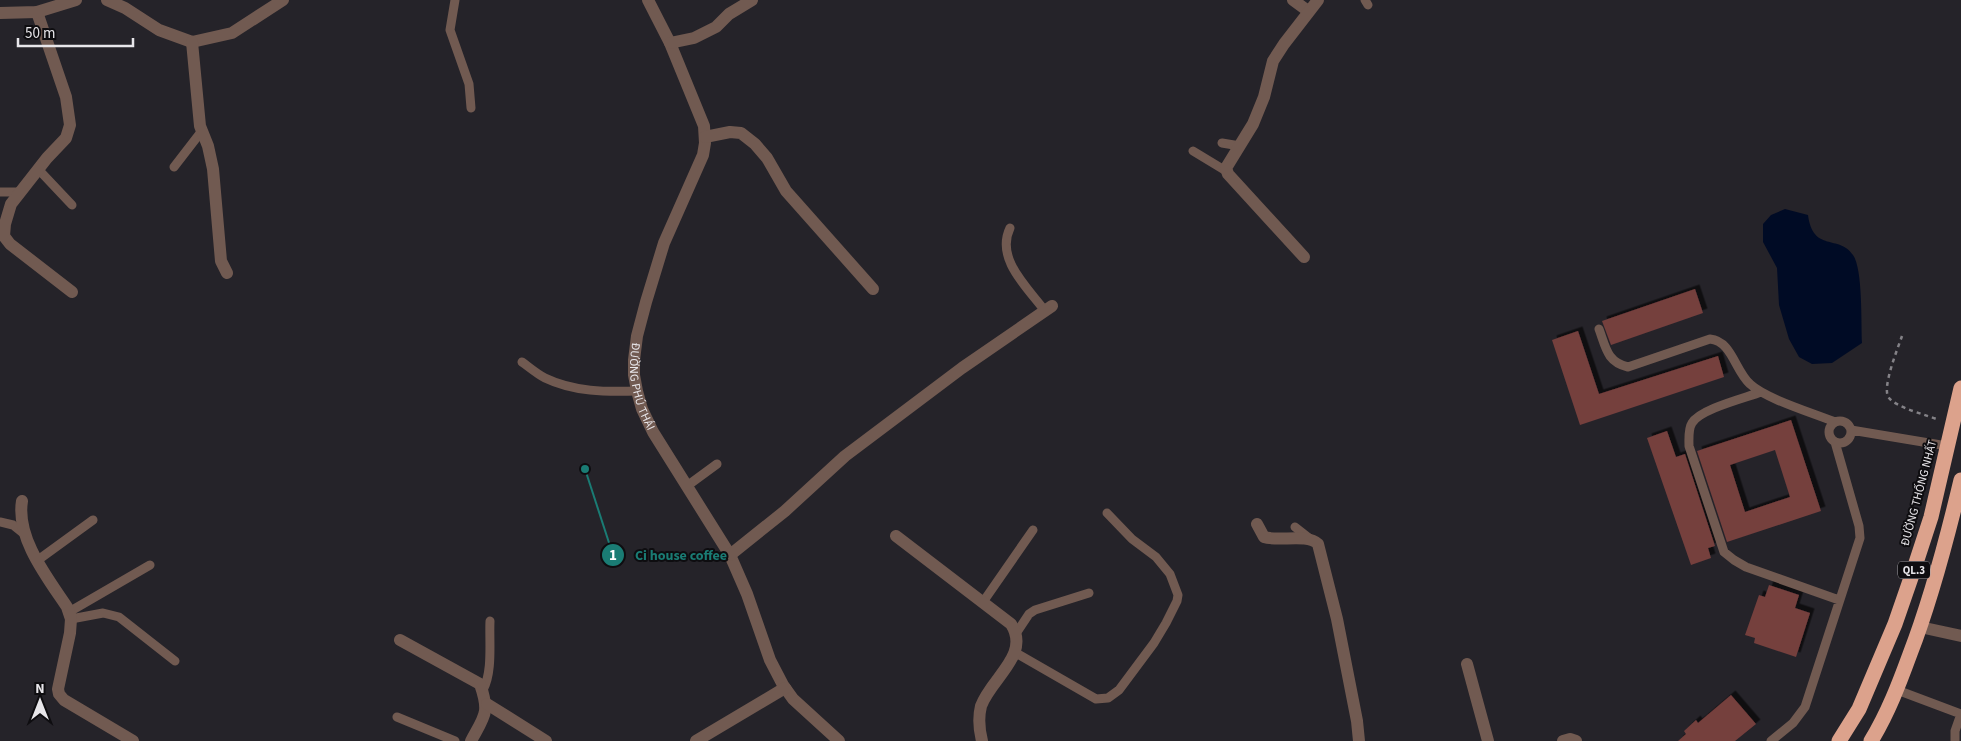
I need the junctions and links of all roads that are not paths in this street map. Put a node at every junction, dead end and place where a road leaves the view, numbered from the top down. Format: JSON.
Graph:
{"nodes":[{"id":1,"x":76,"y":0,"type":"edge"},
{"id":2,"x":107,"y":0,"type":"edge"},
{"id":3,"x":283,"y":0,"type":"edge"},
{"id":4,"x":455,"y":0,"type":"edge"},
{"id":5,"x":648,"y":0,"type":"edge"},
{"id":6,"x":752,"y":0,"type":"edge"},
{"id":7,"x":1293,"y":0,"type":"edge"},
{"id":8,"x":1318,"y":0,"type":"edge"},
{"id":9,"x":1308,"y":11,"type":"junction"},
{"id":10,"x":37,"y":12,"type":"junction"},
{"id":11,"x":0,"y":13,"type":"edge"},
{"id":12,"x":192,"y":42,"type":"junction"},
{"id":13,"x":670,"y":43,"type":"junction"},
{"id":14,"x":471,"y":108,"type":"dead end"},
{"id":15,"x":201,"y":132,"type":"junction"},
{"id":16,"x":705,"y":137,"type":"junction"},
{"id":17,"x":1222,"y":143,"type":"dead end"},
{"id":18,"x":1240,"y":146,"type":"junction"},
{"id":19,"x":1193,"y":151,"type":"dead end"},
{"id":20,"x":174,"y":166,"type":"dead end"},
{"id":21,"x":38,"y":169,"type":"junction"},
{"id":22,"x":1226,"y":171,"type":"junction"},
{"id":23,"x":0,"y":192,"type":"edge"},
{"id":24,"x":19,"y":192,"type":"junction"},
{"id":25,"x":72,"y":205,"type":"dead end"},
{"id":26,"x":1010,"y":228,"type":"dead end"},
{"id":27,"x":2,"y":235,"type":"edge"},
{"id":28,"x":1304,"y":257,"type":"dead end"},
{"id":29,"x":227,"y":274,"type":"dead end"},
{"id":30,"x":873,"y":289,"type":"dead end"},
{"id":31,"x":72,"y":292,"type":"dead end"},
{"id":32,"x":1049,"y":308,"type":"joint"},
{"id":33,"x":1599,"y":329,"type":"dead end"},
{"id":34,"x":522,"y":362,"type":"dead end"},
{"id":35,"x":1961,"y":388,"type":"edge"},
{"id":36,"x":637,"y":391,"type":"junction"},
{"id":37,"x":1761,"y":392,"type":"junction"},
{"id":38,"x":1835,"y":422,"type":"junction"},
{"id":39,"x":1851,"y":430,"type":"junction"},
{"id":40,"x":1834,"y":442,"type":"junction"},
{"id":41,"x":1947,"y":446,"type":"junction"},
{"id":42,"x":717,"y":464,"type":"dead end"},
{"id":43,"x":1961,"y":480,"type":"edge"},
{"id":44,"x":687,"y":486,"type":"junction"},
{"id":45,"x":22,"y":501,"type":"dead end"},
{"id":46,"x":1107,"y":513,"type":"dead end"},
{"id":47,"x":93,"y":520,"type":"dead end"},
{"id":48,"x":0,"y":522,"type":"edge"},
{"id":49,"x":1258,"y":524,"type":"dead end"},
{"id":50,"x":1295,"y":527,"type":"dead end"},
{"id":51,"x":1033,"y":530,"type":"dead end"},
{"id":52,"x":23,"y":533,"type":"junction"},
{"id":53,"x":896,"y":536,"type":"dead end"},
{"id":54,"x":1309,"y":538,"type":"junction"},
{"id":55,"x":730,"y":555,"type":"junction"},
{"id":56,"x":38,"y":560,"type":"junction"},
{"id":57,"x":150,"y":565,"type":"dead end"},
{"id":58,"x":1089,"y":593,"type":"dead end"},
{"id":59,"x":1839,"y":600,"type":"junction"},
{"id":60,"x":983,"y":602,"type":"junction"},
{"id":61,"x":70,"y":616,"type":"junction"},
{"id":62,"x":490,"y":621,"type":"dead end"},
{"id":63,"x":1920,"y":627,"type":"junction"},
{"id":64,"x":1017,"y":632,"type":"junction"},
{"id":65,"x":1961,"y":636,"type":"edge"},
{"id":66,"x":400,"y":640,"type":"dead end"},
{"id":67,"x":1016,"y":652,"type":"junction"},
{"id":68,"x":175,"y":661,"type":"dead end"},
{"id":69,"x":1467,"y":664,"type":"dead end"},
{"id":70,"x":785,"y":688,"type":"junction"},
{"id":71,"x":482,"y":690,"type":"junction"},
{"id":72,"x":1897,"y":690,"type":"junction"},
{"id":73,"x":487,"y":704,"type":"junction"},
{"id":74,"x":1961,"y":714,"type":"edge"},
{"id":75,"x":397,"y":717,"type":"dead end"},
{"id":76,"x":134,"y":741,"type":"edge"},
{"id":77,"x":455,"y":741,"type":"edge"},
{"id":78,"x":472,"y":741,"type":"edge"},
{"id":79,"x":546,"y":741,"type":"edge"},
{"id":80,"x":696,"y":741,"type":"edge"},
{"id":81,"x":839,"y":741,"type":"edge"},
{"id":82,"x":982,"y":741,"type":"edge"},
{"id":83,"x":1359,"y":741,"type":"edge"},
{"id":84,"x":1488,"y":741,"type":"edge"},
{"id":85,"x":1563,"y":741,"type":"edge"},
{"id":86,"x":1576,"y":741,"type":"edge"},
{"id":87,"x":1771,"y":741,"type":"edge"},
{"id":88,"x":1839,"y":741,"type":"edge"},
{"id":89,"x":1871,"y":741,"type":"edge"},
{"id":90,"x":1954,"y":741,"type":"edge"}],
"edges":[{"from":1,"to":10,"type":"street"},
{"from":2,"to":12,"type":"street"},
{"from":3,"to":12,"type":"street"},
{"from":4,"to":14,"type":"lane"},
{"from":5,"to":13,"type":"street","name":"ĐƯỜNG PHÚ THÁI"},
{"from":6,"to":13,"type":"street"},
{"from":7,"to":9,"type":"street"},
{"from":8,"to":9,"type":"street"},
{"from":9,"to":18,"type":"street"},
{"from":10,"to":11,"type":"street"},
{"from":10,"to":21,"type":"street"},
{"from":12,"to":15,"type":"street"},
{"from":13,"to":16,"type":"street","name":"ĐƯỜNG PHÚ THÁI"},
{"from":15,"to":20,"type":"lane"},
{"from":15,"to":29,"type":"street"},
{"from":16,"to":30,"type":"street"},
{"from":16,"to":36,"type":"street","name":"ĐƯỜNG PHÚ THÁI"},
{"from":17,"to":18,"type":"lane"},
{"from":18,"to":22,"type":"street"},
{"from":19,"to":22,"type":"lane"},
{"from":21,"to":24,"type":"street"},
{"from":21,"to":25,"type":"lane"},
{"from":22,"to":28,"type":"street"},
{"from":23,"to":24,"type":"lane"},
{"from":24,"to":27,"type":"street"},
{"from":26,"to":32,"type":"lane"},
{"from":27,"to":31,"type":"street"},
{"from":32,"to":55,"type":"street"},
{"from":33,"to":37,"type":"lane"},
{"from":34,"to":36,"type":"lane"},
{"from":35,"to":41,"type":"highway","name":"ĐƯỜNG THỐNG NHẤT","number":"QL.3"},
{"from":36,"to":44,"type":"street","name":"ĐƯỜNG PHÚ THÁI"},
{"from":37,"to":38,"type":"lane"},
{"from":37,"to":59,"type":"lane"},
{"from":38,"to":39,"type":"lane"},
{"from":38,"to":40,"type":"lane"},
{"from":39,"to":40,"type":"lane"},
{"from":39,"to":41,"type":"lane"},
{"from":40,"to":59,"type":"lane"},
{"from":41,"to":88,"type":"highway","name":"ĐƯỜNG THỐNG NHẤT","number":"QL.3"},
{"from":42,"to":44,"type":"lane"},
{"from":43,"to":63,"type":"highway","number":"QL.3"},
{"from":44,"to":55,"type":"street","name":"ĐƯỜNG PHÚ THÁI"},
{"from":45,"to":52,"type":"street"},
{"from":46,"to":67,"type":"lane"},
{"from":47,"to":56,"type":"lane"},
{"from":48,"to":52,"type":"lane"},
{"from":49,"to":54,"type":"street"},
{"from":50,"to":54,"type":"lane"},
{"from":51,"to":60,"type":"lane"},
{"from":52,"to":56,"type":"street"},
{"from":53,"to":60,"type":"street"},
{"from":54,"to":83,"type":"street"},
{"from":55,"to":70,"type":"street","name":"ĐƯỜNG PHÚ THÁI"},
{"from":56,"to":61,"type":"street"},
{"from":57,"to":61,"type":"lane"},
{"from":58,"to":64,"type":"lane"},
{"from":59,"to":87,"type":"lane"},
{"from":60,"to":64,"type":"street"},
{"from":61,"to":68,"type":"lane"},
{"from":61,"to":76,"type":"street"},
{"from":62,"to":71,"type":"lane"},
{"from":63,"to":65,"type":"street"},
{"from":63,"to":72,"type":"highway","number":"QL.3"},
{"from":64,"to":67,"type":"street"},
{"from":66,"to":71,"type":"street"},
{"from":67,"to":82,"type":"street"},
{"from":69,"to":84,"type":"street"},
{"from":70,"to":80,"type":"street"},
{"from":70,"to":81,"type":"street","name":"ĐƯỜNG PHÚ THÁI"},
{"from":71,"to":73,"type":"street"},
{"from":72,"to":74,"type":"lane"},
{"from":72,"to":89,"type":"highway","number":"QL.3"},
{"from":73,"to":78,"type":"street"},
{"from":73,"to":79,"type":"street"},
{"from":74,"to":90,"type":"lane"},
{"from":75,"to":77,"type":"lane"},
{"from":85,"to":86,"type":"street"}]}
